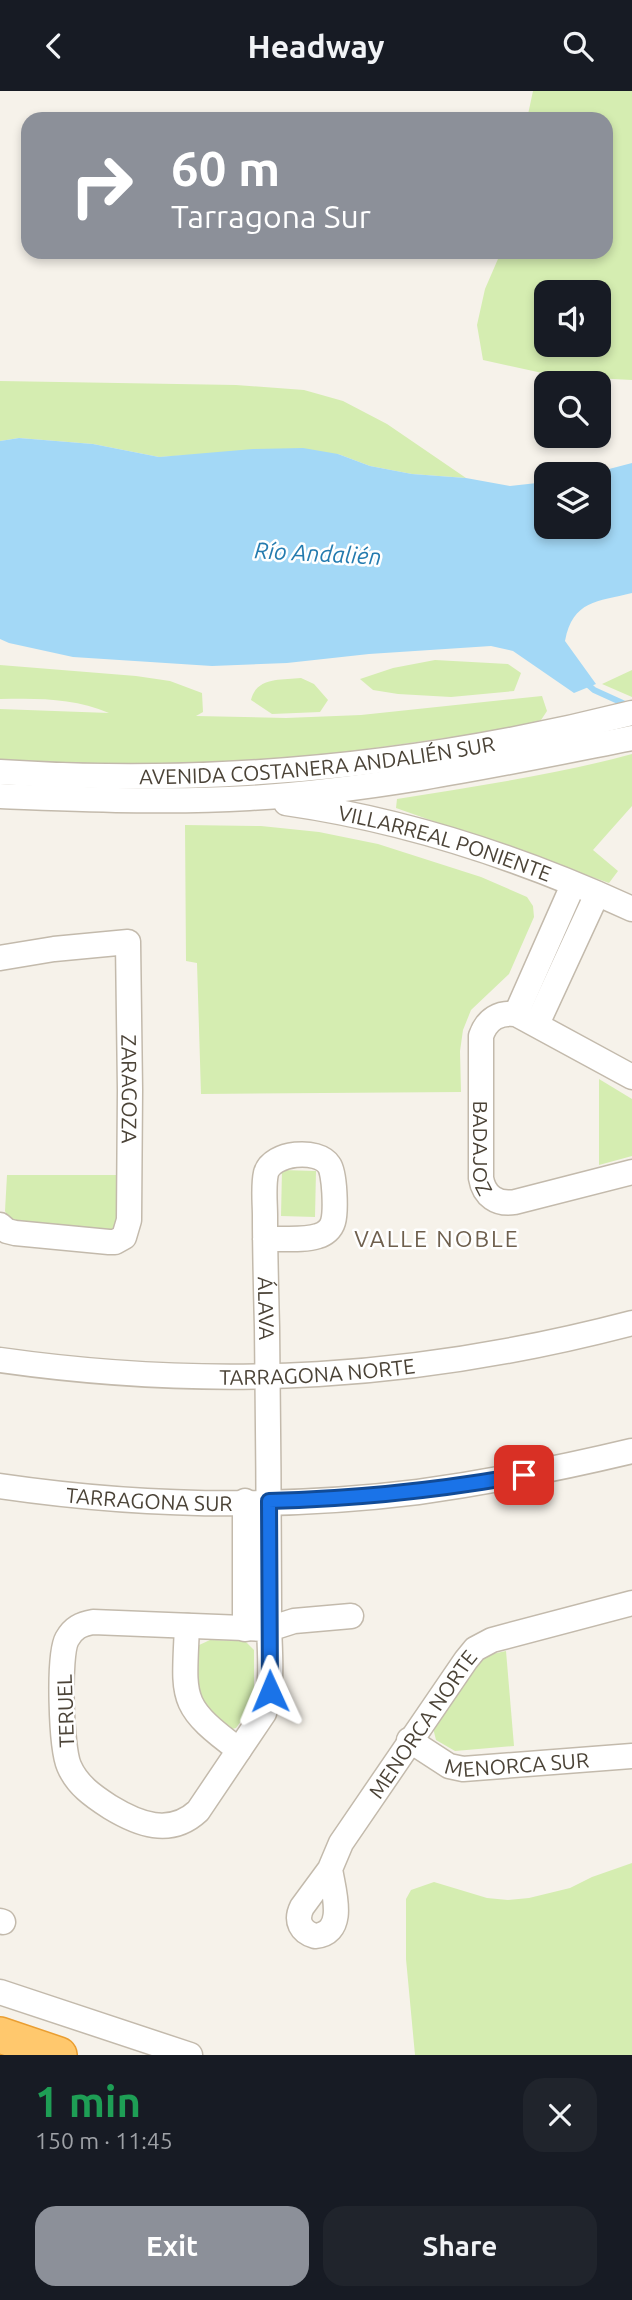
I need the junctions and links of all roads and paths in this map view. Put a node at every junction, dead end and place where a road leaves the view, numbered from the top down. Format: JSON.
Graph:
{"nodes":[{"id":1,"x":620,"y":716,"type":"edge"},
{"id":2,"x":632,"y":738,"type":"edge"},
{"id":3,"x":0,"y":772,"type":"edge"},
{"id":4,"x":0,"y":796,"type":"edge"},
{"id":5,"x":251,"y":797,"type":"junction"},
{"id":6,"x":87,"y":799,"type":"junction"},
{"id":7,"x":0,"y":814,"type":"edge"},
{"id":8,"x":573,"y":885,"type":"junction"},
{"id":9,"x":597,"y":894,"type":"junction"},
{"id":10,"x":632,"y":909,"type":"edge"},
{"id":11,"x":0,"y":958,"type":"edge"},
{"id":12,"x":527,"y":1019,"type":"junction"},
{"id":13,"x":632,"y":1077,"type":"edge"},
{"id":14,"x":632,"y":1172,"type":"edge"},
{"id":15,"x":0,"y":1225,"type":"edge"},
{"id":16,"x":265,"y":1238,"type":"dead end"},
{"id":17,"x":632,"y":1323,"type":"edge"},
{"id":18,"x":0,"y":1360,"type":"edge"},
{"id":19,"x":267,"y":1378,"type":"junction"},
{"id":20,"x":632,"y":1451,"type":"edge"},
{"id":21,"x":0,"y":1486,"type":"edge"},
{"id":22,"x":257,"y":1501,"type":"junction"},
{"id":23,"x":632,"y":1603,"type":"edge"},
{"id":24,"x":351,"y":1616,"type":"dead end"},
{"id":25,"x":187,"y":1626,"type":"junction"},
{"id":26,"x":257,"y":1629,"type":"junction"},
{"id":27,"x":410,"y":1740,"type":"junction"},
{"id":28,"x":239,"y":1750,"type":"junction"},
{"id":29,"x":632,"y":1756,"type":"edge"},
{"id":30,"x":330,"y":1869,"type":"dead end"},
{"id":31,"x":0,"y":1992,"type":"edge"},
{"id":32,"x":0,"y":2035,"type":"edge"},
{"id":33,"x":59,"y":2055,"type":"edge"},
{"id":34,"x":190,"y":2055,"type":"edge"}],
"edges":[{"from":1,"to":3,"type":"street","name":"AVENIDA COSTANERA ANDALIÉN SUR"},
{"from":2,"to":5,"type":"street","name":"AVENIDA COSTANERA ANDALIÉN SUR"},
{"from":4,"to":6,"type":"street","name":"AVENIDA COSTANERA ANDALIÉN SUR"},
{"from":5,"to":6,"type":"street","name":"AVENIDA COSTANERA ANDALIÉN SUR"},
{"from":5,"to":8,"type":"street","name":"VILLARREAL PONIENTE"},
{"from":6,"to":7,"type":"street"},
{"from":8,"to":9,"type":"street","name":"VILLARREAL PONIENTE"},
{"from":8,"to":12,"type":"street"},
{"from":9,"to":10,"type":"street","name":"VILLARREAL PONIENTE"},
{"from":9,"to":12,"type":"street"},
{"from":11,"to":15,"type":"street","name":"ZARAGOZA"},
{"from":12,"to":13,"type":"street"},
{"from":12,"to":14,"type":"street","name":"BADAJOZ"},
{"from":16,"to":19,"type":"street","name":"ÁLAVA"},
{"from":17,"to":19,"type":"street","name":"TARRAGONA NORTE"},
{"from":18,"to":19,"type":"street","name":"TARRAGONA NORTE"},
{"from":19,"to":22,"type":"street","name":"ÁLAVA"},
{"from":20,"to":22,"type":"street","name":"TARRAGONA SUR"},
{"from":21,"to":22,"type":"street","name":"TARRAGONA SUR"},
{"from":22,"to":26,"type":"street","name":"TERUEL"},
{"from":23,"to":27,"type":"street","name":"MENORCA NORTE"},
{"from":24,"to":26,"type":"street","name":"TERUEL"},
{"from":25,"to":26,"type":"street","name":"TERUEL"},
{"from":25,"to":28,"type":"street"},
{"from":25,"to":28,"type":"street","name":"TERUEL"},
{"from":26,"to":28,"type":"street","name":"TERUEL"},
{"from":27,"to":29,"type":"street","name":"MENORCA SUR"},
{"from":27,"to":30,"type":"street","name":"MENORCA NORTE"},
{"from":31,"to":34,"type":"street"},
{"from":32,"to":33,"type":"highway"}]}
